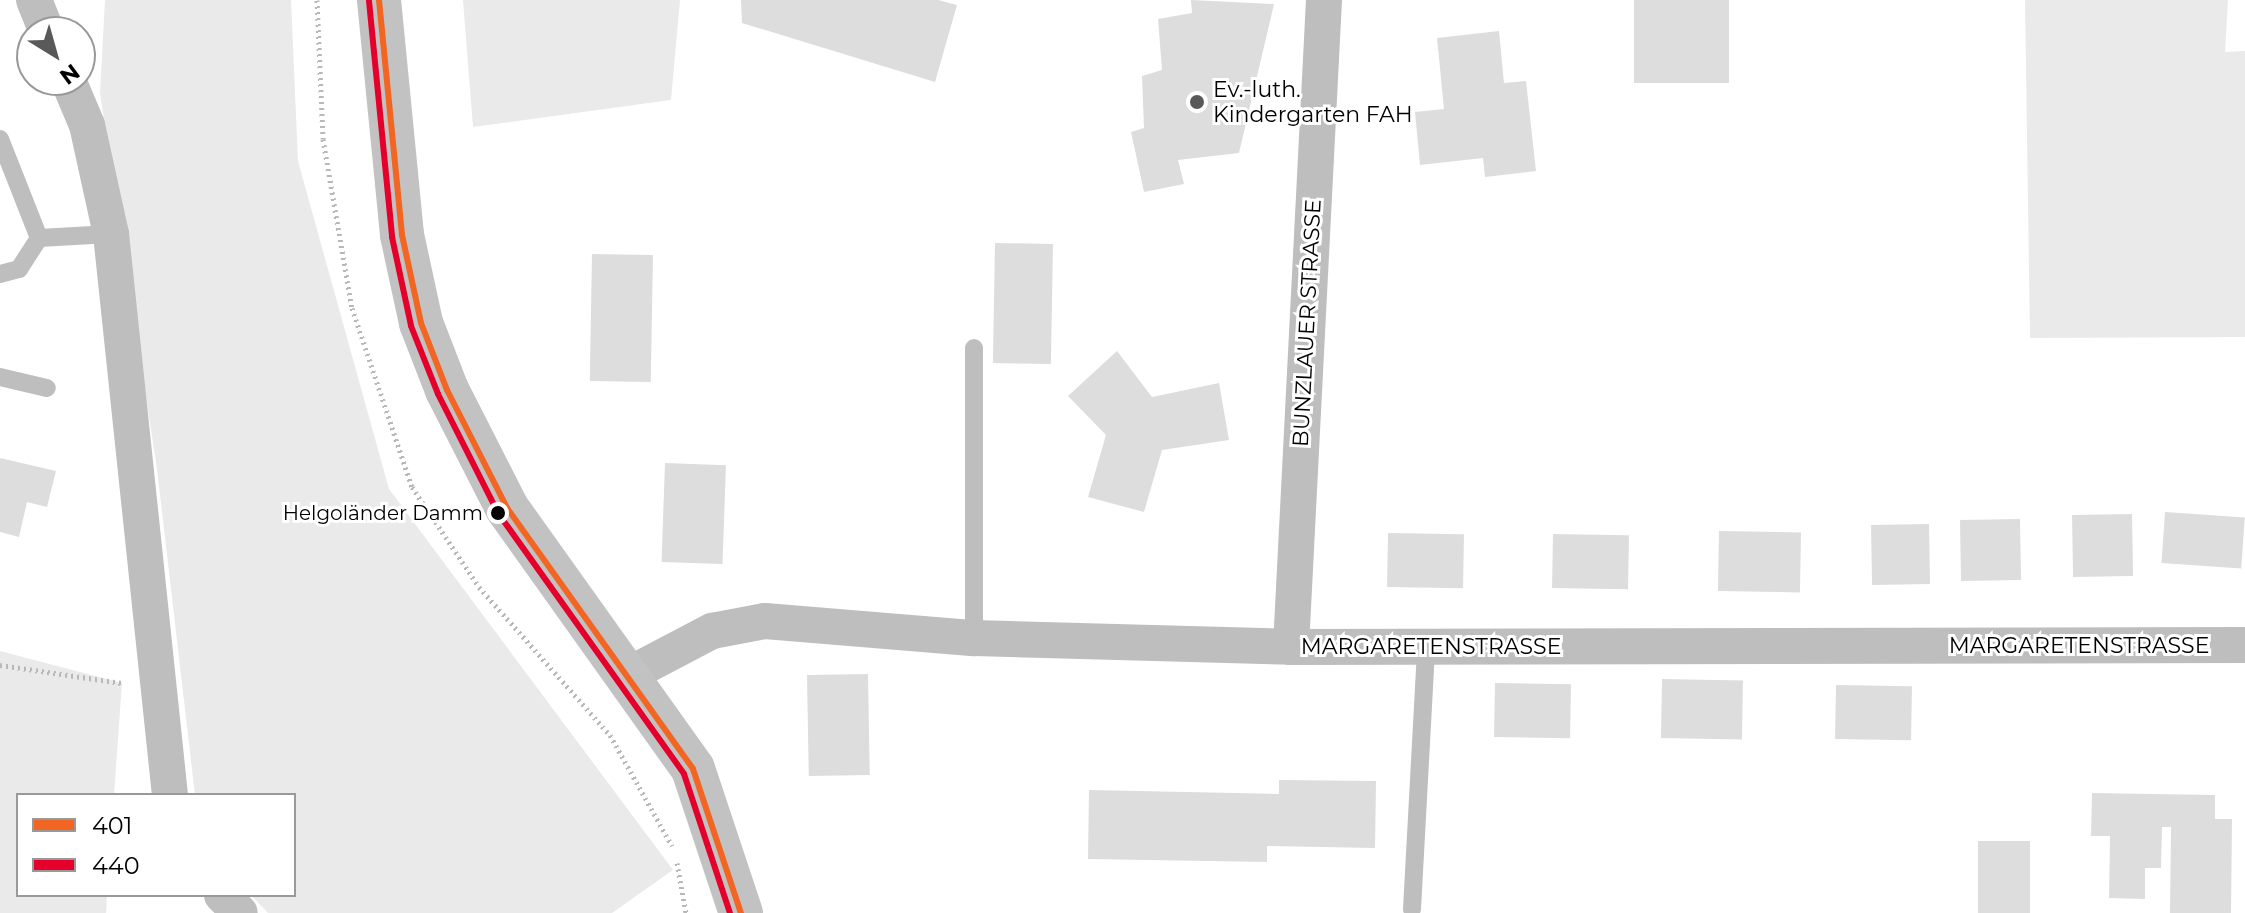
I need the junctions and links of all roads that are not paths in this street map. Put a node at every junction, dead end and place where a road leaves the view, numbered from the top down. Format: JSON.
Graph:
{"nodes":[{"id":1,"x":379,"y":0,"type":"edge"},
{"id":2,"x":1324,"y":0,"type":"edge"},
{"id":3,"x":75,"y":96,"type":"edge"},
{"id":4,"x":0,"y":139,"type":"edge"},
{"id":5,"x":111,"y":234,"type":"junction"},
{"id":6,"x":39,"y":238,"type":"junction"},
{"id":7,"x":0,"y":274,"type":"edge"},
{"id":8,"x":974,"y":348,"type":"dead end"},
{"id":9,"x":0,"y":377,"type":"edge"},
{"id":10,"x":47,"y":388,"type":"dead end"},
{"id":11,"x":974,"y":638,"type":"junction"},
{"id":12,"x":2245,"y":645,"type":"edge"},
{"id":13,"x":1291,"y":647,"type":"junction"},
{"id":14,"x":1426,"y":648,"type":"junction"},
{"id":15,"x":630,"y":674,"type":"junction"},
{"id":16,"x":170,"y":793,"type":"edge"},
{"id":17,"x":224,"y":897,"type":"edge"},
{"id":18,"x":1412,"y":909,"type":"dead end"},
{"id":19,"x":240,"y":913,"type":"edge"},
{"id":20,"x":741,"y":913,"type":"edge"}],
"edges":[{"from":1,"to":15,"type":"street"},
{"from":2,"to":13,"type":"street","name":"BUNZLAUER STRASSE"},
{"from":3,"to":5,"type":"street"},
{"from":4,"to":6,"type":"lane"},
{"from":5,"to":6,"type":"lane"},
{"from":5,"to":16,"type":"street"},
{"from":6,"to":7,"type":"lane"},
{"from":8,"to":11,"type":"lane"},
{"from":9,"to":10,"type":"lane"},
{"from":11,"to":13,"type":"street","name":"MARGARETENSTRASSE"},
{"from":11,"to":15,"type":"street","name":"MARGARETENSTRASSE"},
{"from":12,"to":14,"type":"street","name":"MARGARETENSTRASSE"},
{"from":13,"to":14,"type":"street","name":"MARGARETENSTRASSE"},
{"from":14,"to":18,"type":"lane"},
{"from":15,"to":20,"type":"street"},
{"from":17,"to":19,"type":"street"}]}
